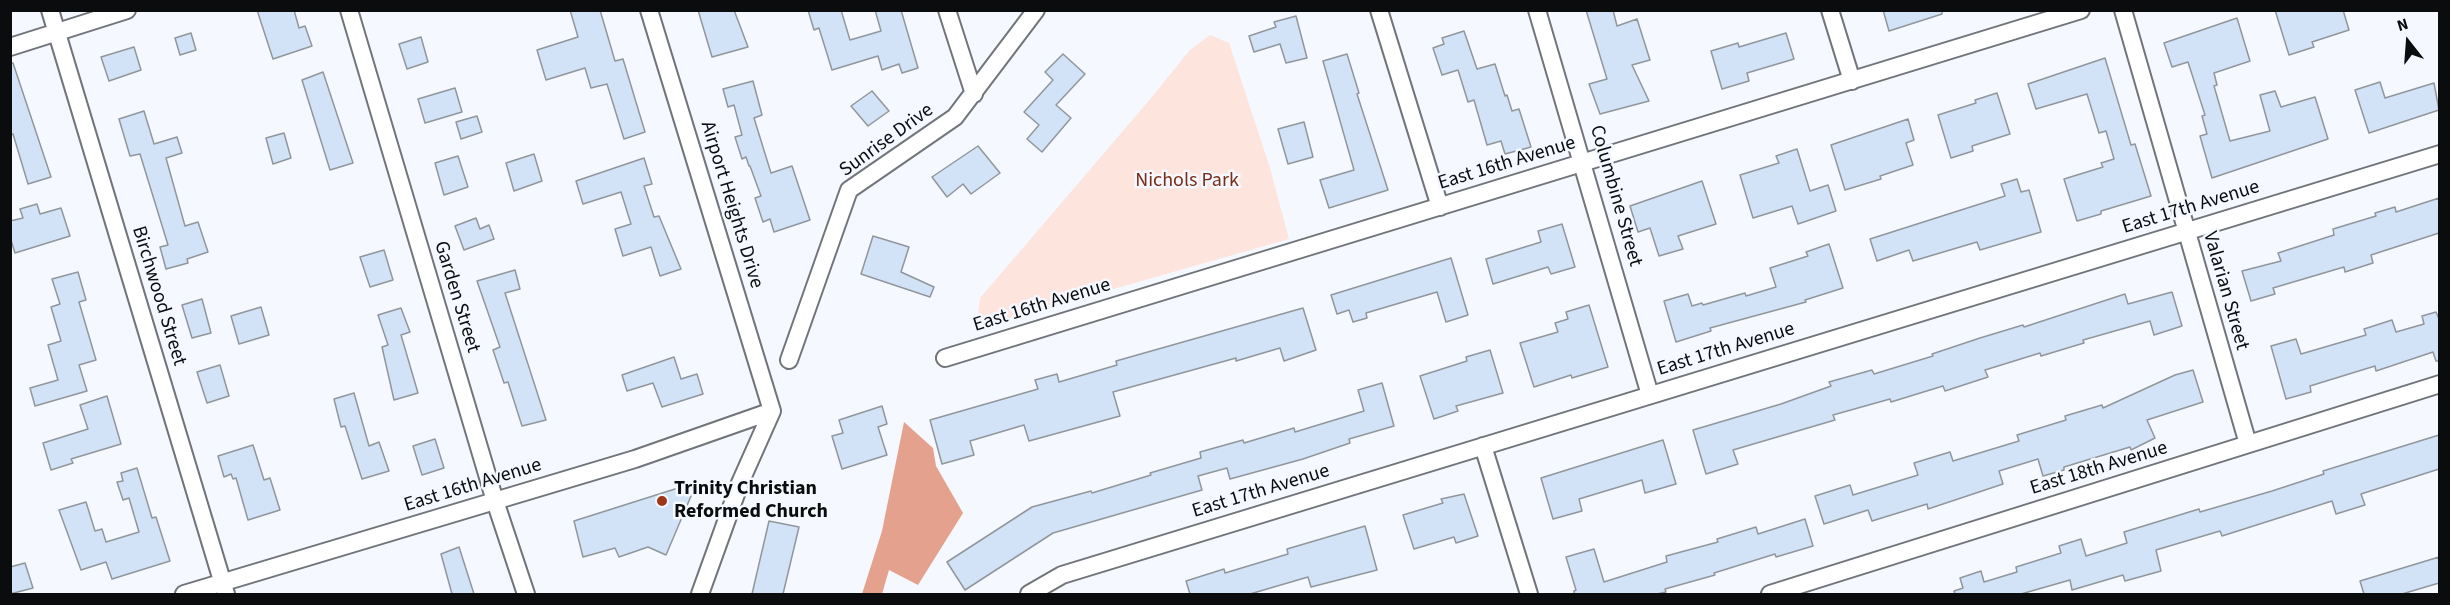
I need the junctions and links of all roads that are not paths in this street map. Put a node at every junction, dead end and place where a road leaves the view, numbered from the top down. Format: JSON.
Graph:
{"nodes":[{"id":1,"x":50,"y":10,"type":"edge"},
{"id":2,"x":127,"y":10,"type":"edge"},
{"id":3,"x":349,"y":10,"type":"edge"},
{"id":4,"x":649,"y":10,"type":"edge"},
{"id":5,"x":947,"y":10,"type":"edge"},
{"id":6,"x":1036,"y":10,"type":"edge"},
{"id":7,"x":1379,"y":10,"type":"edge"},
{"id":8,"x":1537,"y":10,"type":"edge"},
{"id":9,"x":1830,"y":10,"type":"edge"},
{"id":10,"x":2081,"y":10,"type":"edge"},
{"id":11,"x":2123,"y":10,"type":"edge"},
{"id":12,"x":56,"y":32,"type":"junction"},
{"id":13,"x":10,"y":46,"type":"edge"},
{"id":14,"x":1852,"y":81,"type":"junction"},
{"id":15,"x":974,"y":94,"type":"junction"},
{"id":16,"x":2439,"y":154,"type":"edge"},
{"id":17,"x":1583,"y":163,"type":"junction"},
{"id":18,"x":1440,"y":207,"type":"junction"},
{"id":19,"x":2186,"y":231,"type":"junction"},
{"id":20,"x":945,"y":358,"type":"dead end"},
{"id":21,"x":789,"y":360,"type":"dead end"},
{"id":22,"x":2439,"y":384,"type":"edge"},
{"id":23,"x":1650,"y":395,"type":"junction"},
{"id":24,"x":772,"y":411,"type":"junction"},
{"id":25,"x":2248,"y":444,"type":"junction"},
{"id":26,"x":1483,"y":446,"type":"junction"},
{"id":27,"x":495,"y":501,"type":"junction"},
{"id":28,"x":224,"y":588,"type":"edge"},
{"id":29,"x":184,"y":594,"type":"edge"},
{"id":30,"x":526,"y":594,"type":"edge"},
{"id":31,"x":700,"y":594,"type":"edge"},
{"id":32,"x":1029,"y":594,"type":"edge"},
{"id":33,"x":1529,"y":594,"type":"edge"},
{"id":34,"x":1770,"y":594,"type":"edge"}],
"edges":[{"from":1,"to":12,"type":"street","name":"Birchwood Street"},
{"from":2,"to":12,"type":"street"},
{"from":3,"to":27,"type":"street","name":"Garden Street"},
{"from":4,"to":24,"type":"street","name":"Airport Heights Drive"},
{"from":5,"to":15,"type":"street"},
{"from":6,"to":15,"type":"street","name":"Sunrise Drive"},
{"from":7,"to":18,"type":"street"},
{"from":8,"to":17,"type":"street","name":"Columbine Street"},
{"from":9,"to":14,"type":"street"},
{"from":10,"to":14,"type":"street","name":"East 16th Avenue"},
{"from":11,"to":19,"type":"street","name":"Valarian Street"},
{"from":12,"to":13,"type":"street"},
{"from":12,"to":28,"type":"street","name":"Birchwood Street"},
{"from":14,"to":17,"type":"street","name":"East 16th Avenue"},
{"from":15,"to":21,"type":"street","name":"Sunrise Drive"},
{"from":16,"to":19,"type":"street","name":"East 17th Avenue"},
{"from":17,"to":18,"type":"street","name":"East 16th Avenue"},
{"from":17,"to":23,"type":"street","name":"Columbine Street"},
{"from":18,"to":20,"type":"street","name":"East 16th Avenue"},
{"from":19,"to":23,"type":"street","name":"East 17th Avenue"},
{"from":19,"to":25,"type":"street","name":"Valarian Street"},
{"from":22,"to":25,"type":"street","name":"East 18th Avenue"},
{"from":23,"to":26,"type":"street","name":"East 17th Avenue"},
{"from":24,"to":27,"type":"street","name":"East 16th Avenue"},
{"from":24,"to":31,"type":"street"},
{"from":25,"to":34,"type":"street","name":"East 18th Avenue"},
{"from":26,"to":32,"type":"street","name":"East 17th Avenue"},
{"from":26,"to":33,"type":"street"},
{"from":27,"to":28,"type":"street","name":"East 16th Avenue"},
{"from":27,"to":30,"type":"street","name":"Garden Street"},
{"from":28,"to":29,"type":"street","name":"East 16th Avenue"}]}
